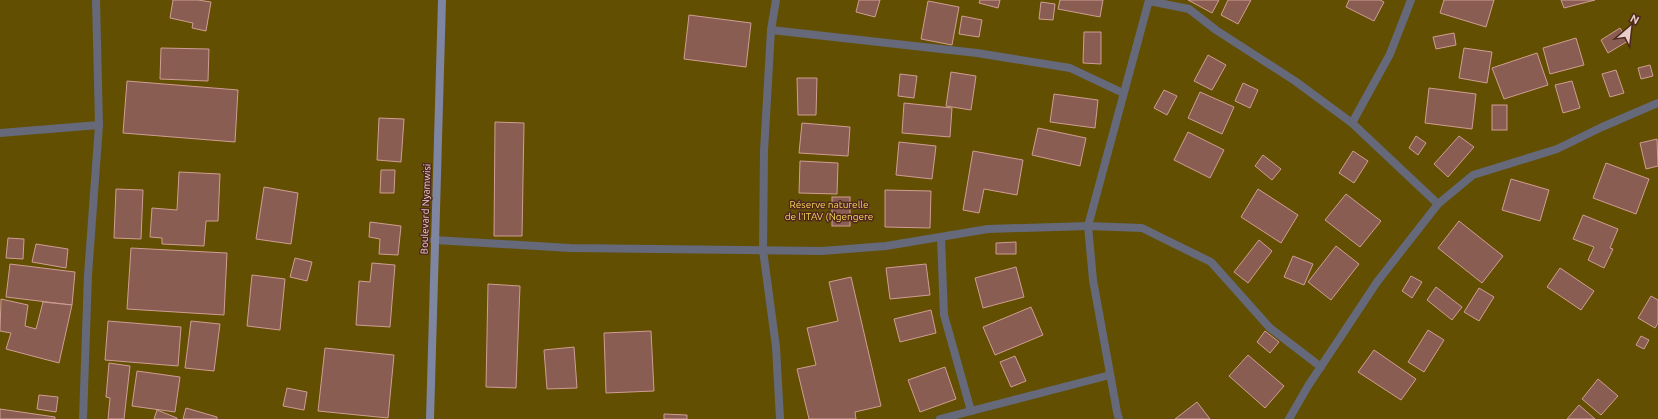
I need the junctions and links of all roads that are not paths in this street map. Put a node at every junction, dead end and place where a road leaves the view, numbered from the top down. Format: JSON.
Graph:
{"nodes":[{"id":1,"x":96,"y":0,"type":"edge"},
{"id":2,"x":442,"y":0,"type":"edge"},
{"id":3,"x":776,"y":0,"type":"edge"},
{"id":4,"x":1410,"y":0,"type":"edge"},
{"id":5,"x":1149,"y":1,"type":"edge"},
{"id":6,"x":771,"y":30,"type":"junction"},
{"id":7,"x":1123,"y":93,"type":"junction"},
{"id":8,"x":1658,"y":103,"type":"edge"},
{"id":9,"x":1352,"y":123,"type":"junction"},
{"id":10,"x":99,"y":125,"type":"junction"},
{"id":11,"x":0,"y":133,"type":"edge"},
{"id":12,"x":1438,"y":204,"type":"junction"},
{"id":13,"x":1088,"y":226,"type":"junction"},
{"id":14,"x":941,"y":238,"type":"junction"},
{"id":15,"x":434,"y":240,"type":"junction"},
{"id":16,"x":763,"y":250,"type":"junction"},
{"id":17,"x":1321,"y":367,"type":"junction"},
{"id":18,"x":1110,"y":375,"type":"junction"},
{"id":19,"x":971,"y":411,"type":"junction"},
{"id":20,"x":83,"y":419,"type":"edge"},
{"id":21,"x":430,"y":419,"type":"edge"},
{"id":22,"x":780,"y":419,"type":"edge"},
{"id":23,"x":940,"y":419,"type":"edge"},
{"id":24,"x":1119,"y":419,"type":"edge"},
{"id":25,"x":1289,"y":419,"type":"edge"}],
"edges":[{"from":1,"to":10,"type":"street"},
{"from":2,"to":15,"type":"main road","name":"Boulevard Nyamwisi"},
{"from":3,"to":6,"type":"street"},
{"from":4,"to":9,"type":"street"},
{"from":5,"to":7,"type":"street"},
{"from":5,"to":9,"type":"street"},
{"from":6,"to":7,"type":"street"},
{"from":6,"to":16,"type":"street"},
{"from":7,"to":13,"type":"street"},
{"from":8,"to":12,"type":"street"},
{"from":9,"to":12,"type":"street"},
{"from":10,"to":11,"type":"street"},
{"from":10,"to":20,"type":"street"},
{"from":12,"to":17,"type":"street"},
{"from":13,"to":14,"type":"street"},
{"from":13,"to":17,"type":"street"},
{"from":13,"to":18,"type":"street"},
{"from":14,"to":16,"type":"street"},
{"from":14,"to":19,"type":"street"},
{"from":15,"to":16,"type":"street"},
{"from":15,"to":21,"type":"main road","name":"Boulevard Nyamwisi"},
{"from":16,"to":22,"type":"street"},
{"from":17,"to":25,"type":"street"},
{"from":18,"to":19,"type":"street"},
{"from":18,"to":24,"type":"street"},
{"from":19,"to":23,"type":"street"}]}
